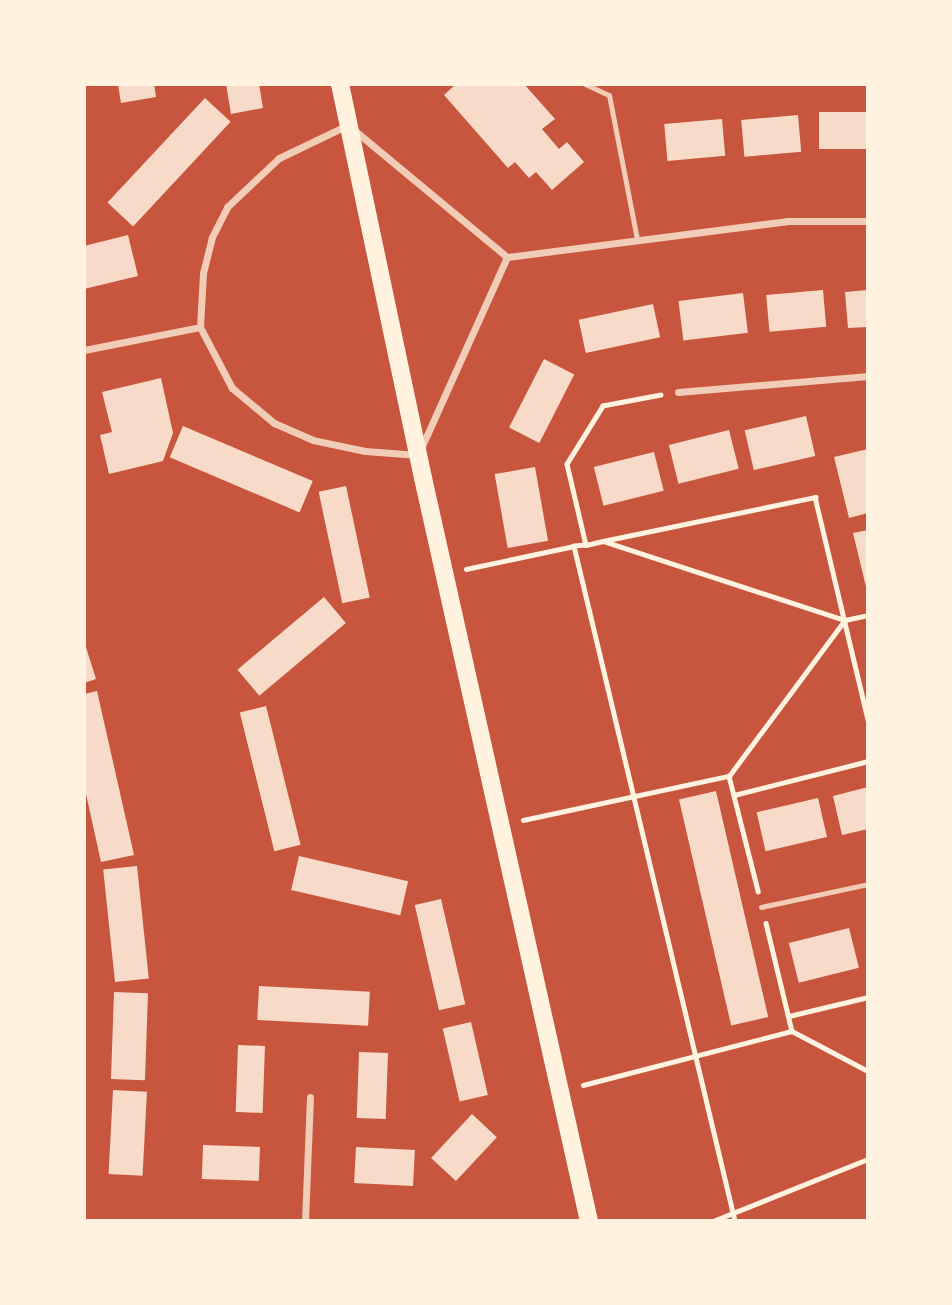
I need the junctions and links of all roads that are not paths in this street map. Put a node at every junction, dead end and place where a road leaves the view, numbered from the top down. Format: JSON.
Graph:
{"nodes":[{"id":1,"x":340,"y":84,"type":"edge"},
{"id":2,"x":585,"y":84,"type":"edge"},
{"id":3,"x":348,"y":125,"type":"junction"},
{"id":4,"x":868,"y":221,"type":"edge"},
{"id":5,"x":638,"y":239,"type":"junction"},
{"id":6,"x":507,"y":257,"type":"junction"},
{"id":7,"x":200,"y":327,"type":"junction"},
{"id":8,"x":84,"y":350,"type":"edge"},
{"id":9,"x":868,"y":376,"type":"edge"},
{"id":10,"x":678,"y":392,"type":"road end"},
{"id":11,"x":418,"y":455,"type":"junction"},
{"id":12,"x":868,"y":884,"type":"edge"},
{"id":13,"x":761,"y":907,"type":"road end"},
{"id":14,"x":310,"y":1097,"type":"dead end"},
{"id":15,"x":305,"y":1221,"type":"edge"},
{"id":16,"x":587,"y":1221,"type":"edge"}],
"edges":[{"from":1,"to":3,"type":"main road"},
{"from":2,"to":5,"type":"lane"},
{"from":3,"to":6,"type":"street"},
{"from":3,"to":7,"type":"street"},
{"from":3,"to":11,"type":"main road"},
{"from":4,"to":5,"type":"street"},
{"from":5,"to":6,"type":"street"},
{"from":6,"to":11,"type":"street"},
{"from":7,"to":8,"type":"street"},
{"from":7,"to":11,"type":"street"},
{"from":9,"to":10,"type":"street"},
{"from":11,"to":16,"type":"main road"},
{"from":12,"to":13,"type":"lane"},
{"from":14,"to":15,"type":"street"}]}
